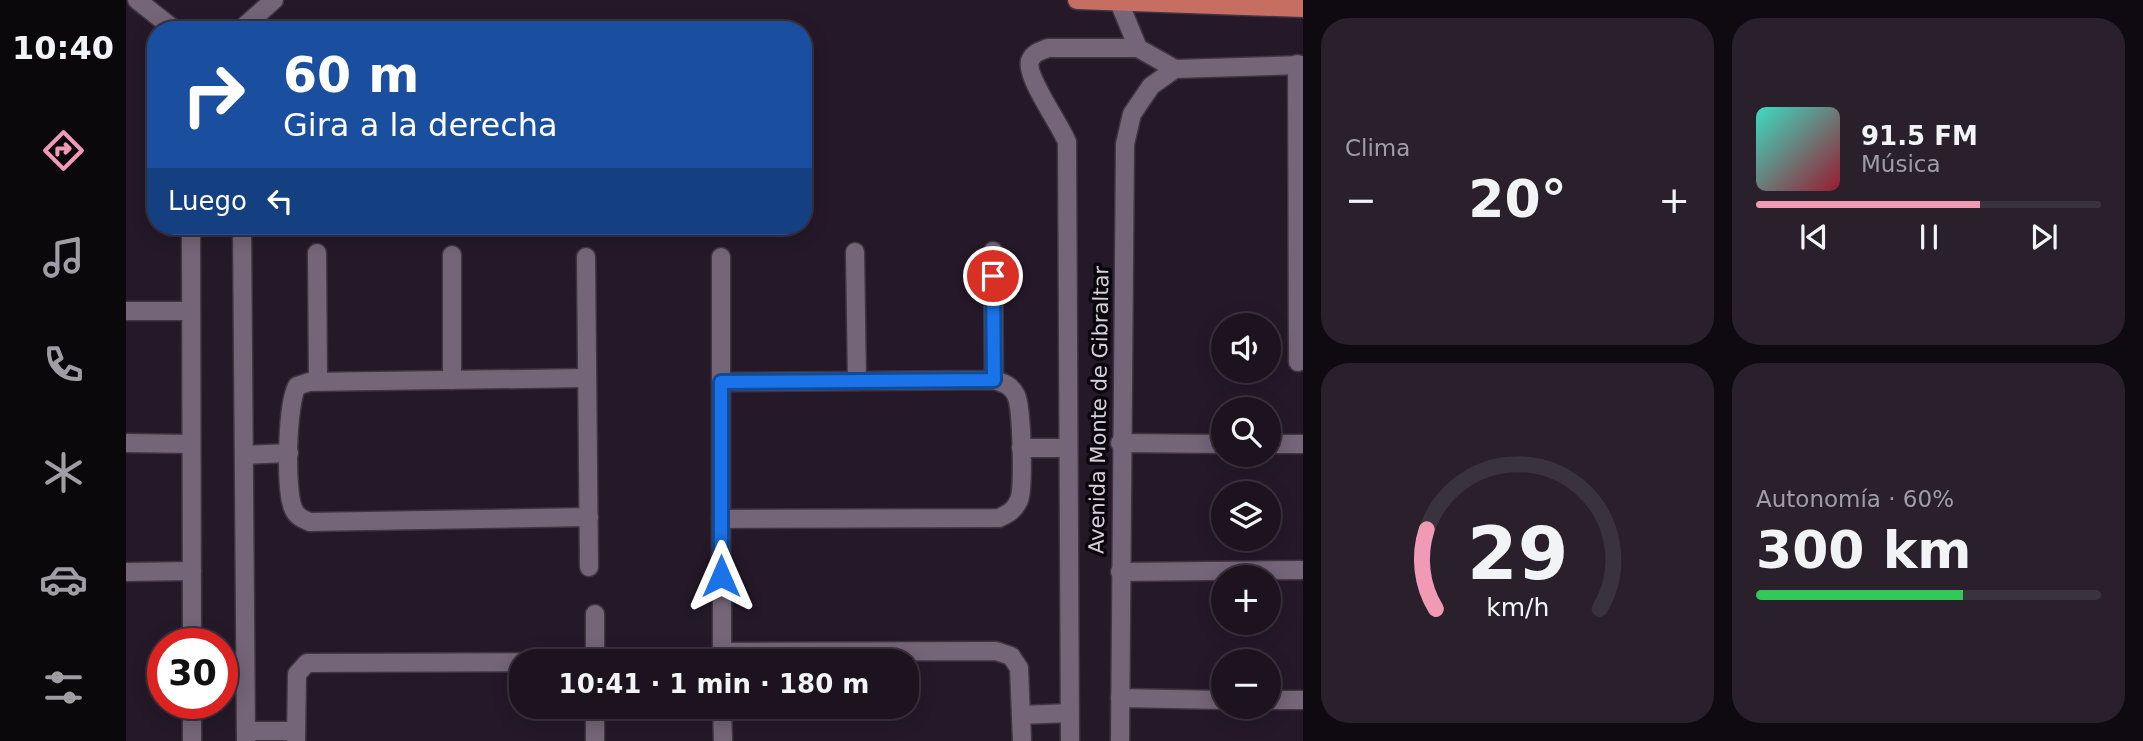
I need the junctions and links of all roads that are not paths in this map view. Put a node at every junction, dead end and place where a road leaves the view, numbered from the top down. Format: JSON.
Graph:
{"nodes":[{"id":1,"x":137,"y":0,"type":"edge"},
{"id":2,"x":274,"y":0,"type":"edge"},
{"id":3,"x":1077,"y":0,"type":"edge"},
{"id":4,"x":1119,"y":2,"type":"edge"},
{"id":5,"x":1303,"y":8,"type":"edge"},
{"id":6,"x":163,"y":21,"type":"edge"},
{"id":7,"x":250,"y":21,"type":"edge"},
{"id":8,"x":1138,"y":48,"type":"junction"},
{"id":9,"x":1300,"y":64,"type":"edge"},
{"id":10,"x":1175,"y":69,"type":"junction"},
{"id":11,"x":191,"y":235,"type":"edge"},
{"id":12,"x":243,"y":235,"type":"edge"},
{"id":13,"x":993,"y":251,"type":"dead end"},
{"id":14,"x":855,"y":252,"type":"dead end"},
{"id":15,"x":317,"y":253,"type":"dead end"},
{"id":16,"x":452,"y":255,"type":"dead end"},
{"id":17,"x":586,"y":257,"type":"dead end"},
{"id":18,"x":721,"y":257,"type":"dead end"},
{"id":19,"x":1301,"y":304,"type":"edge"},
{"id":20,"x":126,"y":311,"type":"edge"},
{"id":21,"x":190,"y":311,"type":"junction"},
{"id":22,"x":1298,"y":362,"type":"dead end"},
{"id":23,"x":587,"y":378,"type":"junction"},
{"id":24,"x":452,"y":380,"type":"junction"},
{"id":25,"x":994,"y":380,"type":"junction"},
{"id":26,"x":317,"y":381,"type":"junction"},
{"id":27,"x":857,"y":381,"type":"junction"},
{"id":28,"x":721,"y":382,"type":"junction"},
{"id":29,"x":126,"y":443,"type":"edge"},
{"id":30,"x":1120,"y":443,"type":"junction"},
{"id":31,"x":191,"y":444,"type":"junction"},
{"id":32,"x":1211,"y":444,"type":"edge"},
{"id":33,"x":1281,"y":444,"type":"edge"},
{"id":34,"x":1303,"y":444,"type":"edge"},
{"id":35,"x":1021,"y":448,"type":"junction"},
{"id":36,"x":1068,"y":448,"type":"junction"},
{"id":37,"x":289,"y":453,"type":"junction"},
{"id":38,"x":244,"y":455,"type":"junction"},
{"id":39,"x":589,"y":517,"type":"junction"},
{"id":40,"x":721,"y":519,"type":"junction"},
{"id":41,"x":589,"y":567,"type":"dead end"},
{"id":42,"x":1303,"y":570,"type":"edge"},
{"id":43,"x":192,"y":571,"type":"junction"},
{"id":44,"x":126,"y":572,"type":"edge"},
{"id":45,"x":1120,"y":572,"type":"junction"},
{"id":46,"x":595,"y":614,"type":"dead end"},
{"id":47,"x":192,"y":628,"type":"edge"},
{"id":48,"x":595,"y":649,"type":"edge"},
{"id":49,"x":722,"y":649,"type":"edge"},
{"id":50,"x":919,"y":652,"type":"edge"},
{"id":51,"x":509,"y":662,"type":"edge"},
{"id":52,"x":1120,"y":698,"type":"junction"},
{"id":53,"x":1211,"y":700,"type":"edge"},
{"id":54,"x":1281,"y":700,"type":"edge"},
{"id":55,"x":1303,"y":700,"type":"edge"},
{"id":56,"x":1069,"y":713,"type":"junction"},
{"id":57,"x":1022,"y":715,"type":"junction"},
{"id":58,"x":192,"y":719,"type":"edge"},
{"id":59,"x":595,"y":719,"type":"edge"},
{"id":60,"x":722,"y":719,"type":"edge"},
{"id":61,"x":246,"y":736,"type":"edge"},
{"id":62,"x":296,"y":736,"type":"edge"},
{"id":63,"x":192,"y":741,"type":"edge"},
{"id":64,"x":595,"y":741,"type":"edge"},
{"id":65,"x":723,"y":741,"type":"edge"},
{"id":66,"x":1022,"y":741,"type":"edge"},
{"id":67,"x":1070,"y":741,"type":"edge"},
{"id":68,"x":1120,"y":741,"type":"edge"}],
"edges":[{"from":1,"to":6,"type":"street"},
{"from":2,"to":7,"type":"street"},
{"from":3,"to":4,"type":"main road"},
{"from":4,"to":5,"type":"main road"},
{"from":4,"to":8,"type":"street"},
{"from":8,"to":10,"type":"street"},
{"from":8,"to":36,"type":"street"},
{"from":9,"to":10,"type":"street"},
{"from":9,"to":19,"type":"street"},
{"from":10,"to":30,"type":"street","name":"Avenida Monte de Gibraltar"},
{"from":11,"to":21,"type":"street"},
{"from":12,"to":38,"type":"street"},
{"from":13,"to":25,"type":"street"},
{"from":14,"to":27,"type":"street"},
{"from":15,"to":26,"type":"street"},
{"from":16,"to":24,"type":"street"},
{"from":17,"to":23,"type":"street"},
{"from":18,"to":28,"type":"street"},
{"from":19,"to":22,"type":"street"},
{"from":20,"to":21,"type":"street"},
{"from":21,"to":31,"type":"street"},
{"from":23,"to":24,"type":"street"},
{"from":23,"to":39,"type":"street"},
{"from":24,"to":26,"type":"street"},
{"from":25,"to":27,"type":"street"},
{"from":25,"to":35,"type":"street"},
{"from":26,"to":37,"type":"street"},
{"from":27,"to":28,"type":"street"},
{"from":28,"to":40,"type":"street"},
{"from":29,"to":31,"type":"street"},
{"from":30,"to":32,"type":"street"},
{"from":30,"to":45,"type":"street","name":"Avenida Monte de Gibraltar"},
{"from":31,"to":43,"type":"street"},
{"from":33,"to":34,"type":"street"},
{"from":35,"to":36,"type":"street"},
{"from":35,"to":40,"type":"street"},
{"from":36,"to":56,"type":"street"},
{"from":37,"to":38,"type":"street"},
{"from":37,"to":39,"type":"street"},
{"from":38,"to":61,"type":"street"},
{"from":39,"to":41,"type":"street"},
{"from":40,"to":49,"type":"street"},
{"from":42,"to":45,"type":"street"},
{"from":43,"to":44,"type":"street"},
{"from":43,"to":47,"type":"street"},
{"from":45,"to":52,"type":"street","name":"Avenida Monte de Gibraltar"},
{"from":46,"to":48,"type":"street"},
{"from":50,"to":57,"type":"street"},
{"from":51,"to":62,"type":"street"},
{"from":52,"to":53,"type":"street"},
{"from":52,"to":68,"type":"street","name":"Avenida Monte de Gibraltar"},
{"from":54,"to":55,"type":"street"},
{"from":56,"to":57,"type":"street"},
{"from":56,"to":67,"type":"street"},
{"from":57,"to":66,"type":"street"},
{"from":58,"to":63,"type":"street"},
{"from":59,"to":64,"type":"street"},
{"from":60,"to":65,"type":"street"},
{"from":61,"to":62,"type":"street"}]}
